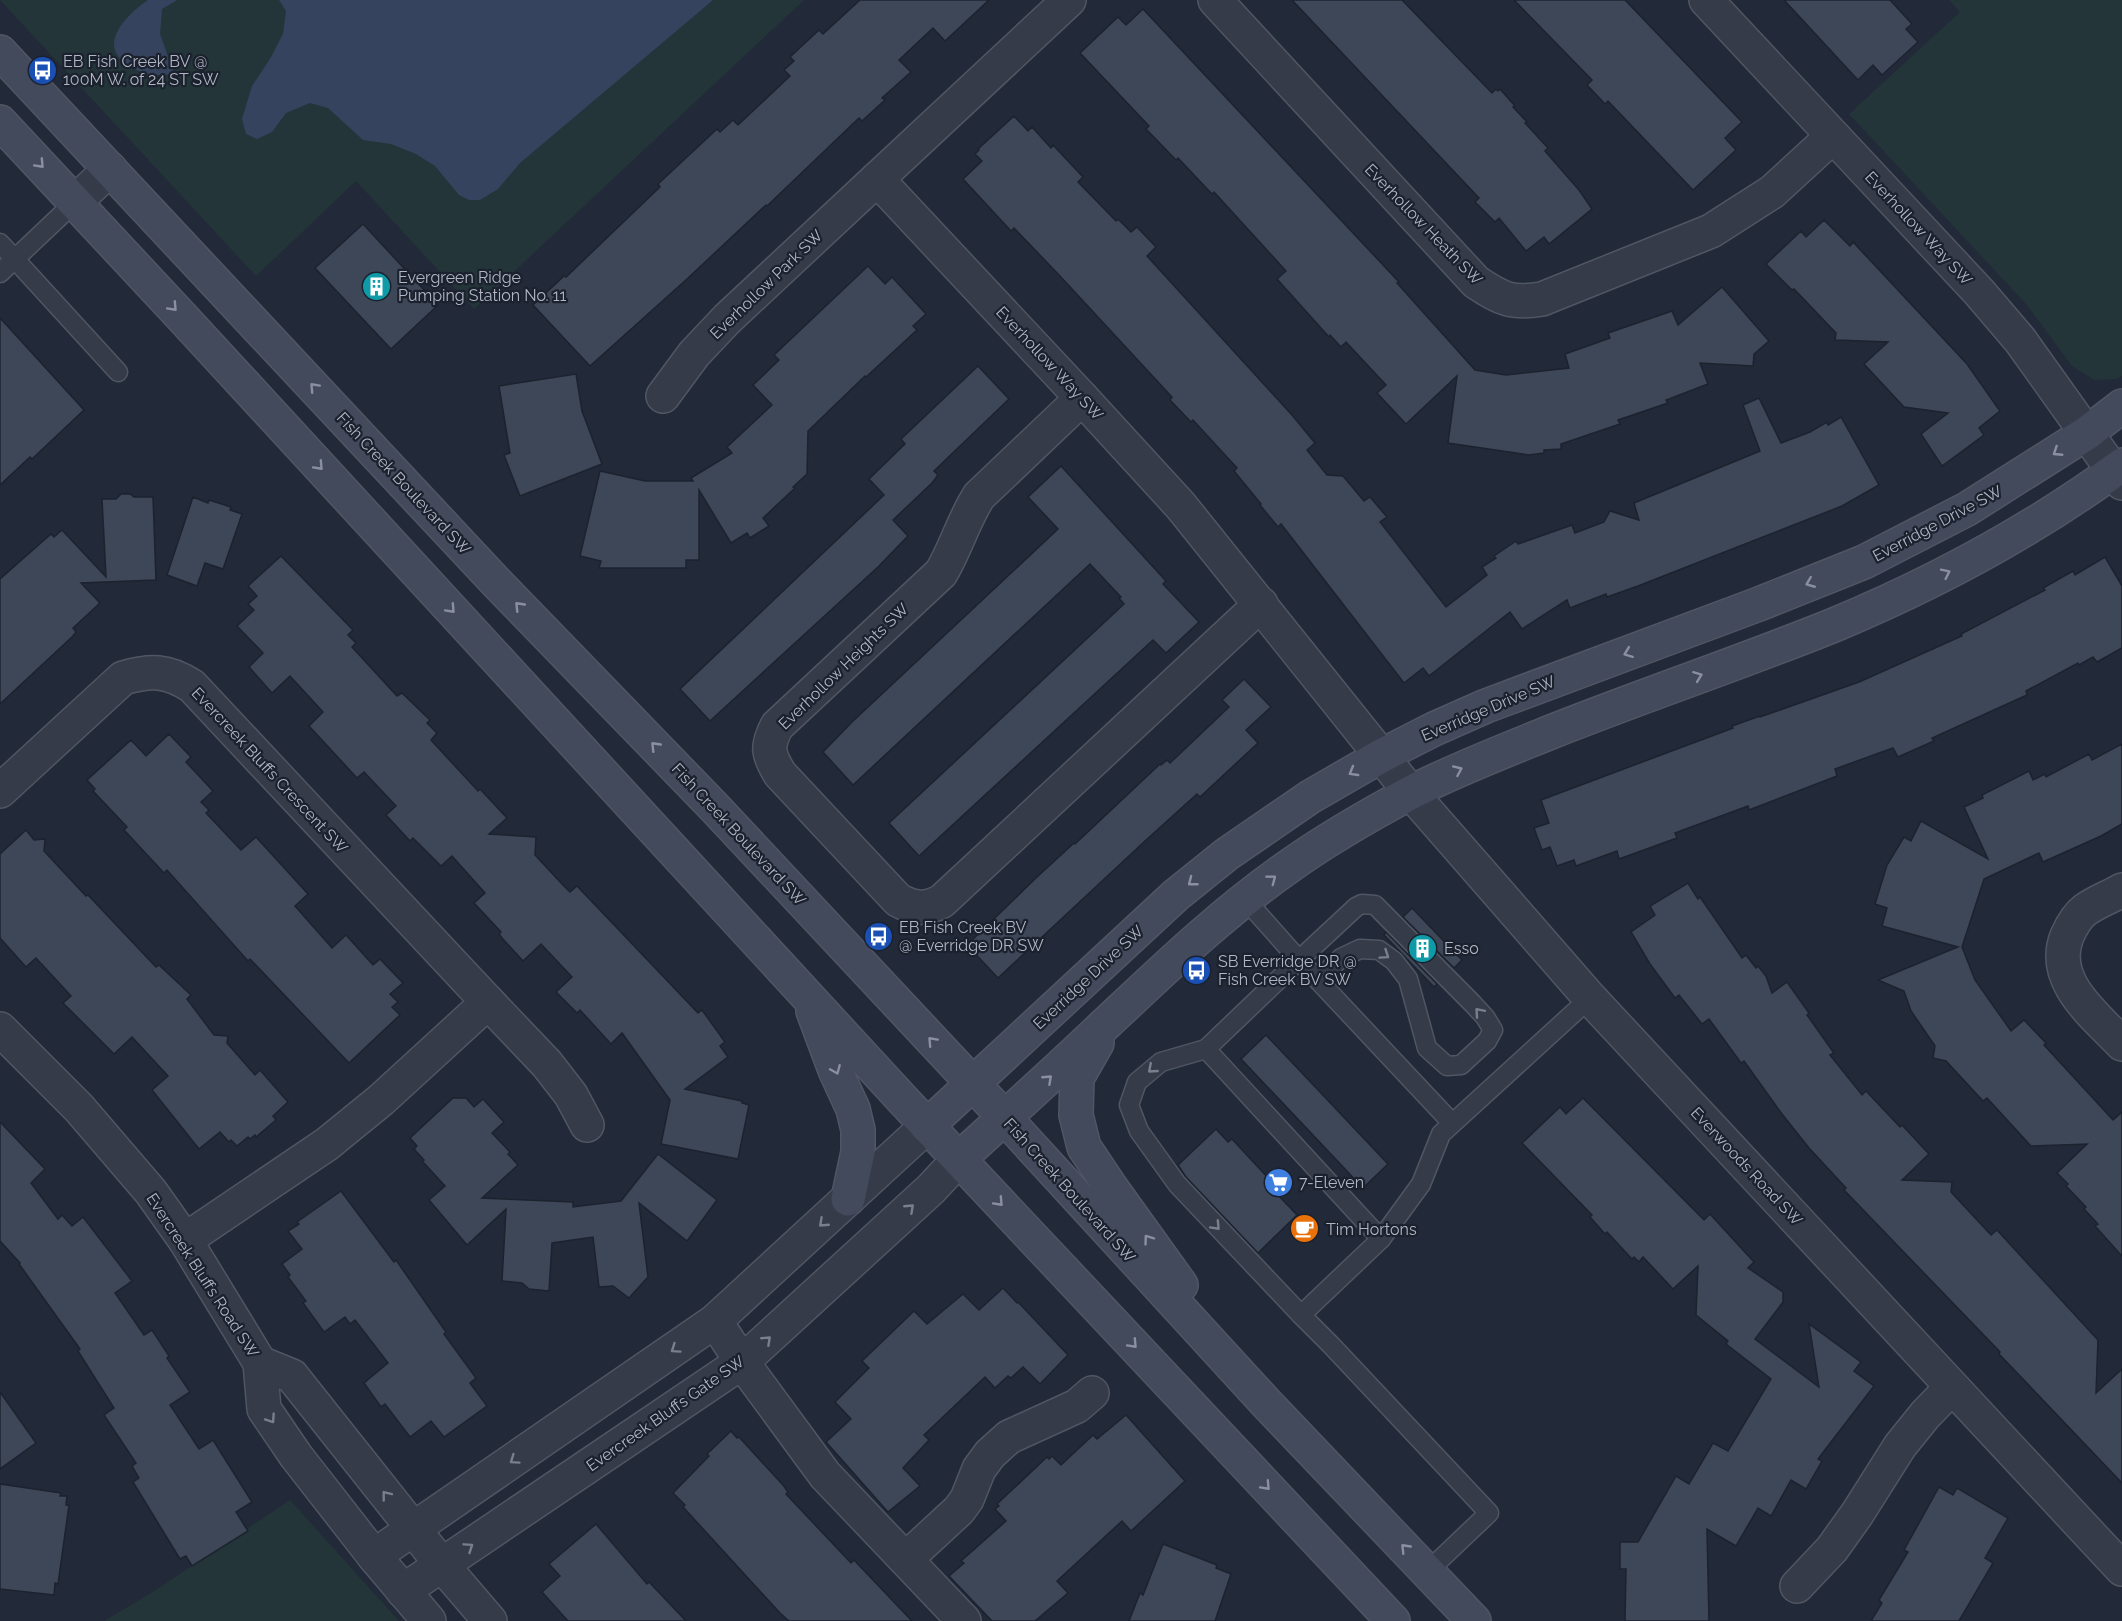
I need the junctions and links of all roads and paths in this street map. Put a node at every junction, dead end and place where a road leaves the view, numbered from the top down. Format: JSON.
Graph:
{"nodes":[{"id":1,"x":1069,"y":0,"type":"edge"},
{"id":2,"x":1215,"y":0,"type":"edge"},
{"id":3,"x":1706,"y":0,"type":"edge"},
{"id":4,"x":0,"y":51,"type":"edge"},
{"id":5,"x":0,"y":122,"type":"edge"},
{"id":6,"x":1833,"y":136,"type":"junction"},
{"id":7,"x":110,"y":169,"type":"junction"},
{"id":8,"x":877,"y":179,"type":"junction"},
{"id":9,"x":75,"y":202,"type":"junction"},
{"id":10,"x":0,"y":243,"type":"edge"},
{"id":11,"x":15,"y":259,"type":"junction"},
{"id":12,"x":0,"y":273,"type":"edge"},
{"id":13,"x":118,"y":372,"type":"dead end"},
{"id":14,"x":663,"y":396,"type":"dead end"},
{"id":15,"x":1083,"y":398,"type":"junction"},
{"id":16,"x":2122,"y":406,"type":"edge"},
{"id":17,"x":2087,"y":432,"type":"junction"},
{"id":18,"x":2119,"y":473,"type":"edge"},
{"id":19,"x":1261,"y":604,"type":"junction"},
{"id":20,"x":1759,"y":604,"type":"junction"},
{"id":21,"x":1775,"y":647,"type":"junction"},
{"id":22,"x":1381,"y":756,"type":"junction"},
{"id":23,"x":0,"y":791,"type":"edge"},
{"id":24,"x":1411,"y":793,"type":"junction"},
{"id":25,"x":2122,"y":891,"type":"edge"},
{"id":26,"x":1245,"y":899,"type":"junction"},
{"id":27,"x":1299,"y":960,"type":"junction"},
{"id":28,"x":1318,"y":980,"type":"junction"},
{"id":29,"x":1137,"y":995,"type":"junction"},
{"id":30,"x":807,"y":996,"type":"junction"},
{"id":31,"x":1590,"y":998,"type":"junction"},
{"id":32,"x":488,"y":1002,"type":"junction"},
{"id":33,"x":0,"y":1029,"type":"edge"},
{"id":34,"x":2122,"y":1044,"type":"edge"},
{"id":35,"x":1206,"y":1049,"type":"junction"},
{"id":36,"x":973,"y":1083,"type":"junction"},
{"id":37,"x":1005,"y":1118,"type":"junction"},
{"id":38,"x":1452,"y":1123,"type":"junction"},
{"id":39,"x":587,"y":1125,"type":"dead end"},
{"id":40,"x":927,"y":1126,"type":"junction"},
{"id":41,"x":959,"y":1160,"type":"junction"},
{"id":42,"x":848,"y":1199,"type":"junction"},
{"id":43,"x":1381,"y":1239,"type":"junction"},
{"id":44,"x":185,"y":1240,"type":"junction"},
{"id":45,"x":1301,"y":1316,"type":"junction"},
{"id":46,"x":715,"y":1322,"type":"junction"},
{"id":47,"x":742,"y":1362,"type":"junction"},
{"id":48,"x":260,"y":1363,"type":"junction"},
{"id":49,"x":1952,"y":1387,"type":"junction"},
{"id":50,"x":1092,"y":1393,"type":"dead end"},
{"id":51,"x":1268,"y":1405,"type":"junction"},
{"id":52,"x":413,"y":1529,"type":"junction"},
{"id":53,"x":374,"y":1556,"type":"junction"},
{"id":54,"x":906,"y":1560,"type":"junction"},
{"id":55,"x":442,"y":1565,"type":"junction"},
{"id":56,"x":2122,"y":1569,"type":"edge"},
{"id":57,"x":1428,"y":1571,"type":"junction"},
{"id":58,"x":1797,"y":1586,"type":"dead end"},
{"id":59,"x":403,"y":1591,"type":"junction"},
{"id":60,"x":429,"y":1621,"type":"edge"},
{"id":61,"x":490,"y":1621,"type":"edge"},
{"id":62,"x":964,"y":1621,"type":"edge"},
{"id":63,"x":1393,"y":1621,"type":"edge"},
{"id":64,"x":1474,"y":1621,"type":"edge"}],
"edges":[{"from":1,"to":8,"type":"street"},
{"from":2,"to":6,"type":"street","name":"Everhollow Heath SW"},
{"from":3,"to":6,"type":"street","name":"Everhollow Way SW"},
{"from":4,"to":7,"type":"main road","name":"Fish Creek Boulevard SW"},
{"from":5,"to":9,"type":"main road","one_way":true},
{"from":6,"to":17,"type":"street","name":"Everhollow Way SW"},
{"from":7,"to":9,"type":"street"},
{"from":36,"to":7,"type":"main road","name":"Fish Creek Boulevard SW","one_way":true},
{"from":8,"to":14,"type":"street","name":"Everhollow Park SW"},
{"from":8,"to":15,"type":"street","name":"Everhollow Way SW"},
{"from":9,"to":11,"type":"lane"},
{"from":9,"to":30,"type":"main road","one_way":true},
{"from":10,"to":11,"type":"lane"},
{"from":11,"to":12,"type":"lane"},
{"from":11,"to":13,"type":"lane"},
{"from":15,"to":19,"type":"street","name":"Everhollow Way SW"},
{"from":15,"to":19,"type":"street","name":"Everhollow Heights SW"},
{"from":16,"to":17,"type":"main road","name":"Everridge Drive SW"},
{"from":17,"to":18,"type":"street","name":"Everhollow Way SW"},
{"from":17,"to":20,"type":"main road","name":"Everridge Drive SW","one_way":true},
{"from":21,"to":18,"type":"main road","one_way":true},
{"from":19,"to":22,"type":"street","name":"Everhollow Way SW"},
{"from":20,"to":21,"type":"main road"},
{"from":20,"to":22,"type":"main road","name":"Everridge Drive SW","one_way":true},
{"from":24,"to":21,"type":"main road","one_way":true},
{"from":22,"to":24,"type":"street","name":"Everwoods Road SW"},
{"from":22,"to":36,"type":"main road","name":"Everridge Drive SW","one_way":true},
{"from":23,"to":32,"type":"street","name":"Evercreek Bluffs Crescent SW"},
{"from":26,"to":24,"type":"main road","one_way":true},
{"from":24,"to":31,"type":"street","name":"Everwoods Road SW"},
{"from":25,"to":34,"type":"street"},
{"from":26,"to":27,"type":"lane"},
{"from":26,"to":29,"type":"main road"},
{"from":27,"to":28,"type":"lane"},
{"from":28,"to":27,"type":"lane","one_way":true},
{"from":27,"to":35,"type":"lane"},
{"from":28,"to":38,"type":"lane"},
{"from":37,"to":29,"type":"main road","one_way":true},
{"from":51,"to":29,"type":"main road","one_way":true},
{"from":30,"to":40,"type":"main road"},
{"from":30,"to":42,"type":"main road","one_way":true},
{"from":31,"to":38,"type":"lane"},
{"from":31,"to":49,"type":"street","name":"Everwoods Road SW"},
{"from":32,"to":39,"type":"street","name":"Evercreek Bluffs Crescent SW"},
{"from":32,"to":44,"type":"street"},
{"from":33,"to":44,"type":"street","name":"Evercreek Bluffs Road SW"},
{"from":35,"to":43,"type":"lane"},
{"from":35,"to":45,"type":"lane","one_way":true},
{"from":36,"to":37,"type":"main road","name":"Fish Creek Boulevard SW"},
{"from":36,"to":40,"type":"main road","name":"Everridge Drive SW"},
{"from":37,"to":41,"type":"main road"},
{"from":37,"to":51,"type":"main road","name":"Fish Creek Boulevard SW"},
{"from":38,"to":43,"type":"lane"},
{"from":40,"to":41,"type":"main road"},
{"from":40,"to":42,"type":"street"},
{"from":47,"to":41,"type":"street","name":"Evercreek Bluffs Gate SW","one_way":true},
{"from":41,"to":63,"type":"main road","one_way":true},
{"from":42,"to":46,"type":"street","one_way":true},
{"from":43,"to":45,"type":"lane"},
{"from":44,"to":48,"type":"street","name":"Evercreek Bluffs Road SW"},
{"from":45,"to":57,"type":"lane"},
{"from":46,"to":47,"type":"street"},
{"from":46,"to":52,"type":"street","one_way":true},
{"from":47,"to":54,"type":"street"},
{"from":55,"to":47,"type":"street","name":"Evercreek Bluffs Gate SW","one_way":true},
{"from":52,"to":48,"type":"street","name":"Evercreek Bluffs Road SW","one_way":true},
{"from":48,"to":53,"type":"street","name":"Evercreek Bluffs Road SW","one_way":true},
{"from":49,"to":56,"type":"street","name":"Everwoods Road SW"},
{"from":49,"to":58,"type":"street"},
{"from":50,"to":54,"type":"street"},
{"from":57,"to":51,"type":"main road","name":"Fish Creek Boulevard SW","one_way":true},
{"from":52,"to":53,"type":"street"},
{"from":52,"to":55,"type":"street","name":"Evercreek Bluffs Road SW"},
{"from":53,"to":59,"type":"street","name":"Evercreek Bluffs Road SW"},
{"from":54,"to":62,"type":"street"},
{"from":55,"to":59,"type":"street","name":"Evercreek Bluffs Gate SW"},
{"from":55,"to":61,"type":"street","name":"Evercreek Bluffs Road SW"},
{"from":57,"to":64,"type":"main road","name":"Fish Creek Boulevard SW"},
{"from":59,"to":60,"type":"street","name":"Evercreek Bluffs Road SW"}]}
